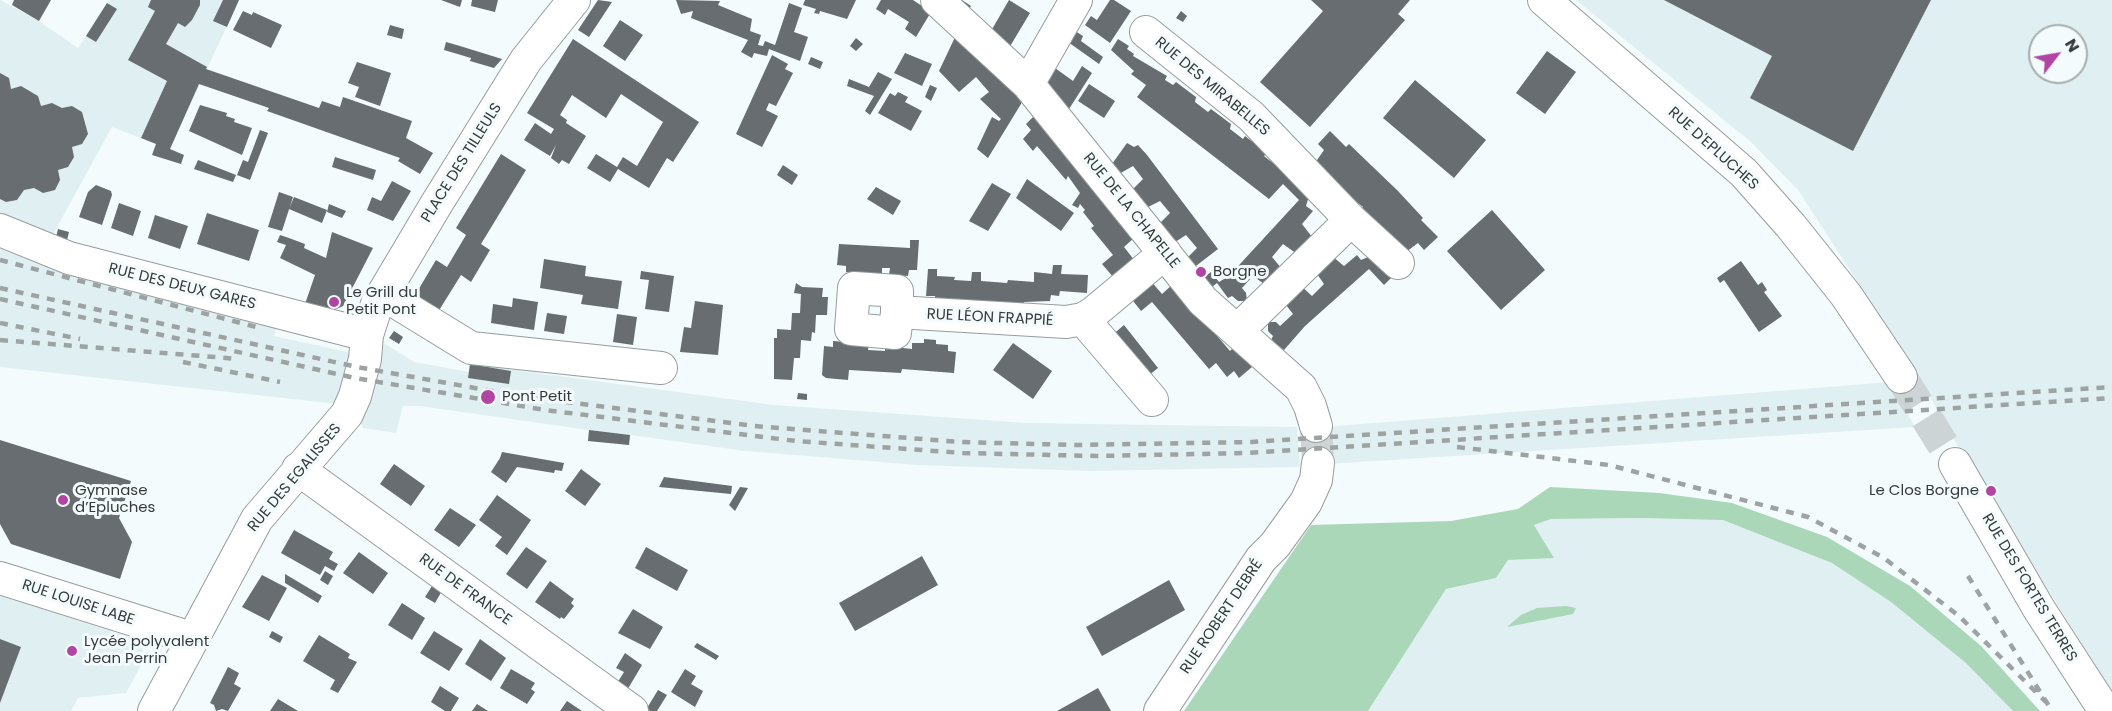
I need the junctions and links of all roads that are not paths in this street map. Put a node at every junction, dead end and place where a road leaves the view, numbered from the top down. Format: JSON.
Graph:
{"nodes":[{"id":1,"x":574,"y":0,"type":"edge"},
{"id":2,"x":937,"y":0,"type":"edge"},
{"id":3,"x":1076,"y":0,"type":"edge"},
{"id":4,"x":1544,"y":0,"type":"edge"},
{"id":5,"x":1146,"y":32,"type":"dead end"},
{"id":6,"x":1028,"y":84,"type":"junction"},
{"id":7,"x":1351,"y":220,"type":"junction"},
{"id":8,"x":0,"y":230,"type":"edge"},
{"id":9,"x":1165,"y":253,"type":"junction"},
{"id":10,"x":1398,"y":263,"type":"dead end"},
{"id":11,"x":383,"y":294,"type":"junction"},
{"id":12,"x":897,"y":312,"type":"dead end"},
{"id":13,"x":1083,"y":319,"type":"junction"},
{"id":14,"x":1237,"y":331,"type":"junction"},
{"id":15,"x":367,"y":335,"type":"junction"},
{"id":16,"x":661,"y":368,"type":"dead end"},
{"id":17,"x":1901,"y":377,"type":"tunnel mouth"},
{"id":18,"x":1152,"y":400,"type":"dead end"},
{"id":19,"x":1316,"y":426,"type":"tunnel mouth"},
{"id":20,"x":1318,"y":463,"type":"tunnel mouth"},
{"id":21,"x":1955,"y":464,"type":"tunnel mouth"},
{"id":22,"x":298,"y":469,"type":"junction"},
{"id":23,"x":0,"y":578,"type":"edge"},
{"id":24,"x":191,"y":638,"type":"junction"},
{"id":25,"x":158,"y":710,"type":"edge"},
{"id":26,"x":631,"y":711,"type":"edge"},
{"id":27,"x":1160,"y":711,"type":"edge"},
{"id":28,"x":2105,"y":711,"type":"edge"}],
"edges":[{"from":1,"to":11,"type":"street","name":"PLACE DES TILLEULS"},
{"from":2,"to":6,"type":"street","name":"RUE DE LA CHAPELLE"},
{"from":3,"to":6,"type":"street"},
{"from":4,"to":17,"type":"street","name":"RUE D'EPLUCHES"},
{"from":5,"to":7,"type":"street","name":"RUE DES MIRABELLES"},
{"from":6,"to":9,"type":"street","name":"RUE DE LA CHAPELLE"},
{"from":7,"to":10,"type":"street","name":"RUE DES MIRABELLES"},
{"from":7,"to":14,"type":"street"},
{"from":8,"to":15,"type":"street","name":"RUE DES DEUX GARES"},
{"from":9,"to":13,"type":"street"},
{"from":9,"to":14,"type":"street","name":"RUE DE LA CHAPELLE"},
{"from":11,"to":15,"type":"street","name":"PLACE DES TILLEULS"},
{"from":11,"to":16,"type":"street"},
{"from":12,"to":13,"type":"street","name":"RUE LÉON FRAPPIÉ"},
{"from":13,"to":18,"type":"street"},
{"from":14,"to":19,"type":"street","name":"RUE DE LA CHAPELLE"},
{"from":15,"to":22,"type":"street","name":"RUE DES EGALISSES"},
{"from":20,"to":27,"type":"street","name":"RUE ROBERT DEBRÉ"},
{"from":21,"to":28,"type":"street","name":"RUE DES FORTES TERRES"},
{"from":22,"to":24,"type":"street","name":"RUE DES EGALISSES"},
{"from":22,"to":26,"type":"street","name":"RUE DE FRANCE"},
{"from":23,"to":24,"type":"street","name":"RUE LOUISE LABE"},
{"from":24,"to":25,"type":"street","name":"RUE DES EGALISSES"}]}
